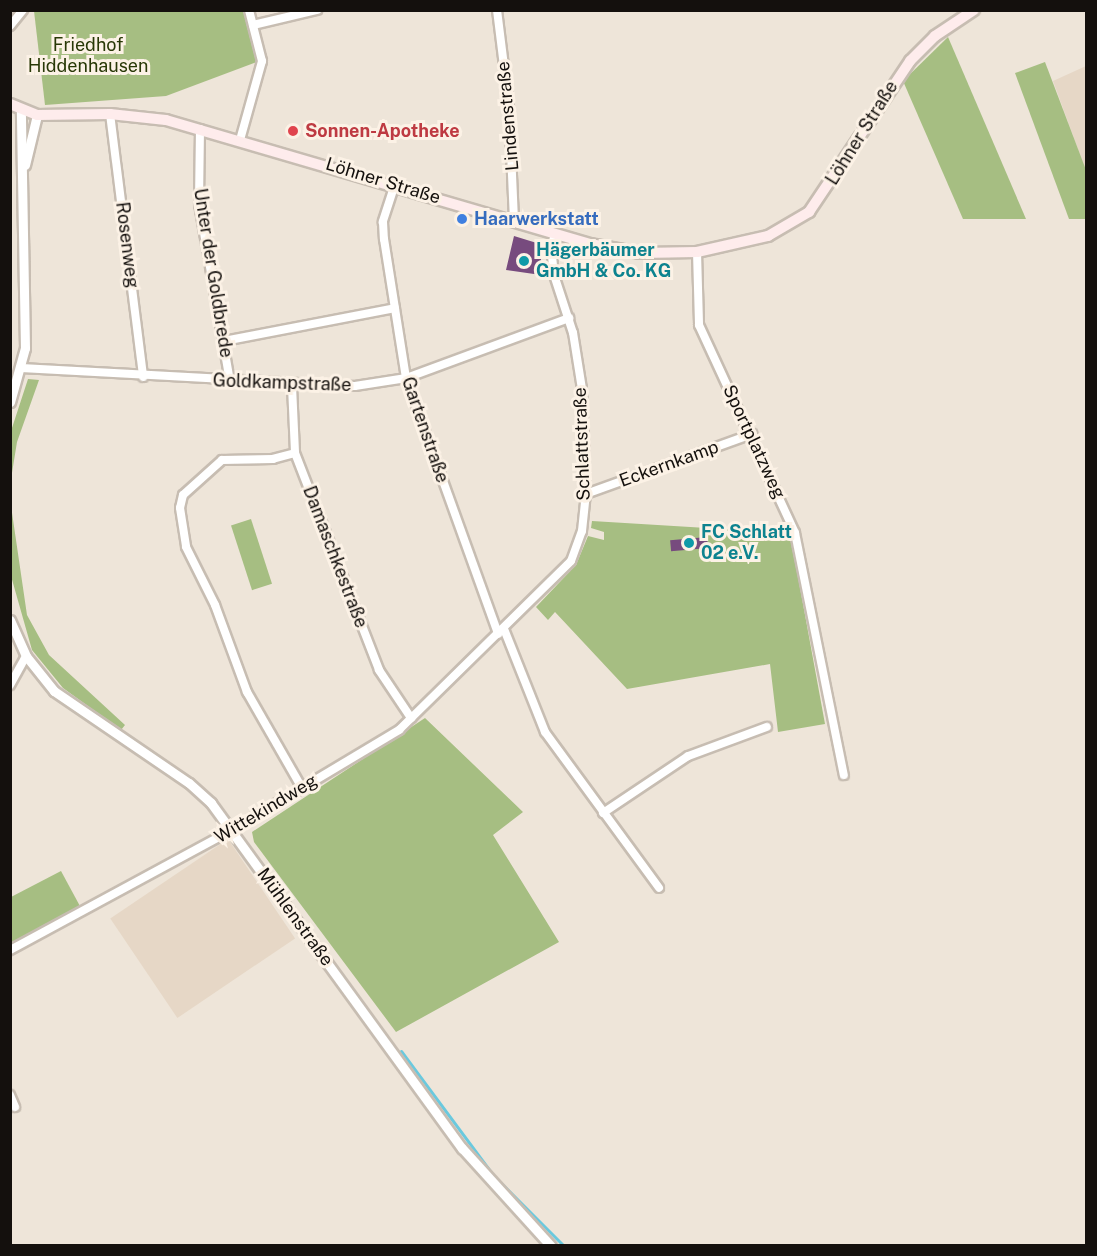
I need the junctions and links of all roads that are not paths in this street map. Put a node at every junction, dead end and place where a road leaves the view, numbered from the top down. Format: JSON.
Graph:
{"nodes":[{"id":1,"x":23,"y":10,"type":"edge"},
{"id":2,"x":249,"y":10,"type":"edge"},
{"id":3,"x":317,"y":10,"type":"edge"},
{"id":4,"x":497,"y":10,"type":"edge"},
{"id":5,"x":974,"y":10,"type":"edge"},
{"id":6,"x":253,"y":25,"type":"junction"},
{"id":7,"x":10,"y":26,"type":"edge"},
{"id":8,"x":10,"y":104,"type":"edge"},
{"id":9,"x":21,"y":112,"type":"junction"},
{"id":10,"x":110,"y":114,"type":"junction"},
{"id":11,"x":38,"y":115,"type":"junction"},
{"id":12,"x":200,"y":129,"type":"junction"},
{"id":13,"x":240,"y":140,"type":"junction"},
{"id":14,"x":24,"y":176,"type":"junction"},
{"id":15,"x":395,"y":184,"type":"junction"},
{"id":16,"x":514,"y":221,"type":"junction"},
{"id":17,"x":555,"y":234,"type":"junction"},
{"id":18,"x":697,"y":252,"type":"junction"},
{"id":19,"x":395,"y":308,"type":"junction"},
{"id":20,"x":569,"y":318,"type":"junction"},
{"id":21,"x":224,"y":341,"type":"junction"},
{"id":22,"x":21,"y":368,"type":"junction"},
{"id":23,"x":143,"y":377,"type":"junction"},
{"id":24,"x":406,"y":378,"type":"junction"},
{"id":25,"x":230,"y":382,"type":"junction"},
{"id":26,"x":13,"y":386,"type":"edge"},
{"id":27,"x":292,"y":386,"type":"junction"},
{"id":28,"x":10,"y":402,"type":"edge"},
{"id":29,"x":752,"y":434,"type":"junction"},
{"id":30,"x":295,"y":453,"type":"junction"},
{"id":31,"x":586,"y":494,"type":"junction"},
{"id":32,"x":10,"y":620,"type":"edge"},
{"id":33,"x":501,"y":632,"type":"junction"},
{"id":34,"x":26,"y":656,"type":"junction"},
{"id":35,"x":10,"y":685,"type":"edge"},
{"id":36,"x":411,"y":718,"type":"junction"},
{"id":37,"x":766,"y":727,"type":"dead end"},
{"id":38,"x":844,"y":775,"type":"dead end"},
{"id":39,"x":302,"y":788,"type":"junction"},
{"id":40,"x":603,"y":813,"type":"junction"},
{"id":41,"x":232,"y":830,"type":"junction"},
{"id":42,"x":659,"y":888,"type":"dead end"},
{"id":43,"x":10,"y":950,"type":"edge"},
{"id":44,"x":10,"y":1095,"type":"edge"},
{"id":45,"x":15,"y":1107,"type":"dead end"},
{"id":46,"x":551,"y":1245,"type":"edge"}],
"edges":[{"from":1,"to":7,"type":"street"},
{"from":2,"to":6,"type":"street"},
{"from":3,"to":6,"type":"street"},
{"from":4,"to":16,"type":"street","name":"Lindenstraße"},
{"from":5,"to":18,"type":"main road","name":"Löhner Straße"},
{"from":6,"to":13,"type":"street"},
{"from":8,"to":9,"type":"main road","name":"Löhner Straße"},
{"from":9,"to":11,"type":"main road","name":"Löhner Straße"},
{"from":9,"to":14,"type":"street"},
{"from":10,"to":11,"type":"main road","name":"Löhner Straße"},
{"from":10,"to":12,"type":"main road","name":"Löhner Straße"},
{"from":10,"to":23,"type":"street","name":"Rosenweg"},
{"from":11,"to":14,"type":"street"},
{"from":12,"to":13,"type":"main road","name":"Löhner Straße"},
{"from":12,"to":21,"type":"street","name":"Unter der Goldbrede"},
{"from":13,"to":15,"type":"main road","name":"Löhner Straße"},
{"from":14,"to":22,"type":"street"},
{"from":15,"to":16,"type":"main road","name":"Löhner Straße"},
{"from":15,"to":19,"type":"street","name":"Gartenstraße"},
{"from":16,"to":17,"type":"main road","name":"Löhner Straße"},
{"from":17,"to":18,"type":"main road","name":"Löhner Straße"},
{"from":17,"to":20,"type":"street","name":"Schlattstraße"},
{"from":18,"to":29,"type":"street","name":"Sportplatzweg"},
{"from":19,"to":21,"type":"street"},
{"from":19,"to":24,"type":"street","name":"Gartenstraße"},
{"from":20,"to":24,"type":"street","name":"Goldkampstraße"},
{"from":20,"to":31,"type":"street","name":"Schlattstraße"},
{"from":21,"to":25,"type":"street","name":"Unter der Goldbrede"},
{"from":22,"to":23,"type":"street","name":"Goldkampstraße"},
{"from":22,"to":26,"type":"street"},
{"from":23,"to":25,"type":"street","name":"Goldkampstraße"},
{"from":24,"to":27,"type":"street","name":"Goldkampstraße"},
{"from":24,"to":33,"type":"street","name":"Gartenstraße"},
{"from":25,"to":27,"type":"street","name":"Goldkampstraße"},
{"from":26,"to":28,"type":"street"},
{"from":27,"to":30,"type":"street","name":"Damaschkestraße"},
{"from":29,"to":31,"type":"street","name":"Eckernkamp"},
{"from":29,"to":38,"type":"street","name":"Sportplatzweg"},
{"from":30,"to":36,"type":"street","name":"Damaschkestraße"},
{"from":30,"to":39,"type":"street"},
{"from":31,"to":33,"type":"street","name":"Schlattstraße"},
{"from":32,"to":34,"type":"street","name":"Mühlenstraße"},
{"from":33,"to":36,"type":"street","name":"Wittekindweg"},
{"from":33,"to":40,"type":"street"},
{"from":34,"to":35,"type":"street"},
{"from":34,"to":41,"type":"street","name":"Mühlenstraße"},
{"from":36,"to":39,"type":"street","name":"Wittekindweg"},
{"from":37,"to":40,"type":"street"},
{"from":39,"to":41,"type":"street","name":"Wittekindweg"},
{"from":40,"to":42,"type":"street"},
{"from":41,"to":43,"type":"street","name":"Wittekindweg"},
{"from":41,"to":46,"type":"street","name":"Mühlenstraße"},
{"from":44,"to":45,"type":"street"}]}
